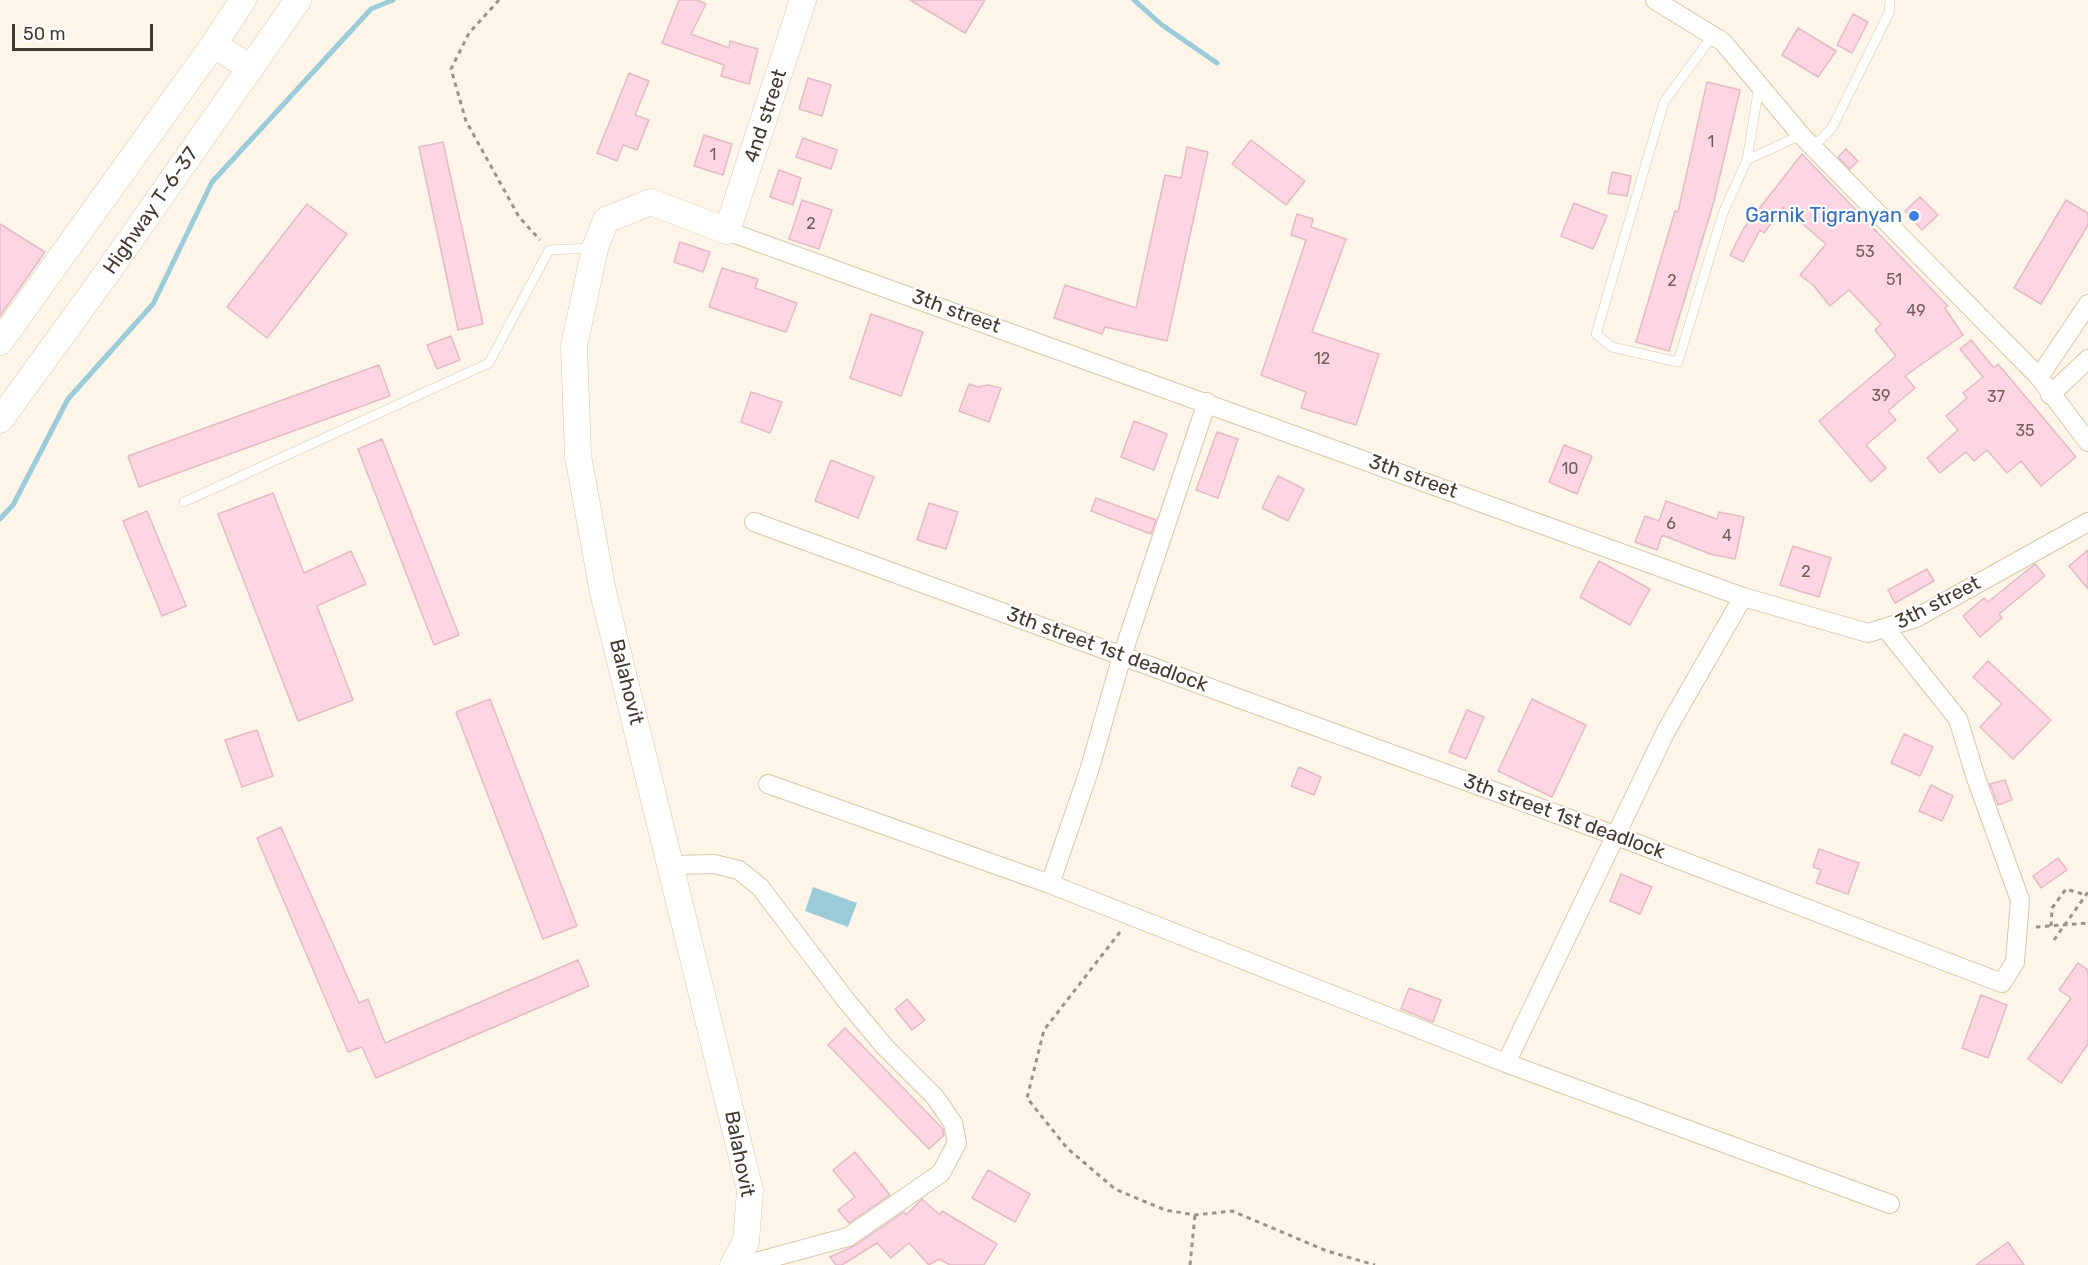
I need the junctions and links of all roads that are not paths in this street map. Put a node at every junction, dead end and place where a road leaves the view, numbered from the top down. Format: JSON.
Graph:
{"nodes":[{"id":1,"x":243,"y":0,"type":"edge"},
{"id":2,"x":298,"y":0,"type":"edge"},
{"id":3,"x":803,"y":0,"type":"edge"},
{"id":4,"x":1656,"y":0,"type":"edge"},
{"id":5,"x":1890,"y":0,"type":"edge"},
{"id":6,"x":1713,"y":35,"type":"junction"},
{"id":7,"x":214,"y":44,"type":"junction"},
{"id":8,"x":251,"y":69,"type":"junction"},
{"id":9,"x":1759,"y":83,"type":"junction"},
{"id":10,"x":1807,"y":141,"type":"junction"},
{"id":11,"x":1747,"y":160,"type":"junction"},
{"id":12,"x":727,"y":231,"type":"junction"},
{"id":13,"x":595,"y":248,"type":"junction"},
{"id":14,"x":2088,"y":304,"type":"edge"},
{"id":15,"x":0,"y":342,"type":"edge"},
{"id":16,"x":2088,"y":359,"type":"edge"},
{"id":17,"x":2039,"y":377,"type":"junction"},
{"id":18,"x":2050,"y":395,"type":"junction"},
{"id":19,"x":1207,"y":402,"type":"junction"},
{"id":20,"x":0,"y":420,"type":"edge"},
{"id":21,"x":2088,"y":442,"type":"edge"},
{"id":22,"x":184,"y":502,"type":"dead end"},
{"id":23,"x":754,"y":522,"type":"dead end"},
{"id":24,"x":2088,"y":522,"type":"edge"},
{"id":25,"x":1743,"y":597,"type":"junction"},
{"id":26,"x":1886,"y":629,"type":"junction"},
{"id":27,"x":1122,"y":656,"type":"junction"},
{"id":28,"x":768,"y":784,"type":"dead end"},
{"id":29,"x":1617,"y":836,"type":"junction"},
{"id":30,"x":672,"y":865,"type":"junction"},
{"id":31,"x":1050,"y":884,"type":"junction"},
{"id":32,"x":1506,"y":1063,"type":"junction"},
{"id":33,"x":1890,"y":1204,"type":"dead end"},
{"id":34,"x":733,"y":1265,"type":"edge"},
{"id":35,"x":746,"y":1265,"type":"edge"}],
"edges":[{"from":1,"to":7,"type":"street"},
{"from":2,"to":8,"type":"street","name":"Highway T-6-37"},
{"from":3,"to":12,"type":"street","name":"4nd street"},
{"from":4,"to":6,"type":"street"},
{"from":5,"to":10,"type":"lane"},
{"from":6,"to":9,"type":"street"},
{"from":6,"to":11,"type":"lane"},
{"from":7,"to":8,"type":"street"},
{"from":7,"to":15,"type":"street"},
{"from":8,"to":20,"type":"street","name":"Highway T-6-37"},
{"from":9,"to":10,"type":"street"},
{"from":9,"to":11,"type":"lane"},
{"from":10,"to":11,"type":"lane"},
{"from":10,"to":17,"type":"street"},
{"from":12,"to":13,"type":"street","name":"Balahovit"},
{"from":12,"to":19,"type":"street","name":"3th street"},
{"from":13,"to":22,"type":"lane"},
{"from":13,"to":30,"type":"street","name":"Balahovit"},
{"from":14,"to":17,"type":"street"},
{"from":16,"to":18,"type":"street"},
{"from":17,"to":18,"type":"street"},
{"from":18,"to":21,"type":"street"},
{"from":19,"to":25,"type":"street","name":"3th street"},
{"from":19,"to":27,"type":"street"},
{"from":23,"to":27,"type":"street","name":"3th street 1st deadlock"},
{"from":24,"to":26,"type":"street","name":"3th street"},
{"from":25,"to":26,"type":"street","name":"3th street"},
{"from":25,"to":29,"type":"street"},
{"from":26,"to":29,"type":"street","name":"3th street 1st deadlock"},
{"from":27,"to":29,"type":"street","name":"3th street 1st deadlock"},
{"from":27,"to":31,"type":"street"},
{"from":28,"to":31,"type":"street"},
{"from":29,"to":32,"type":"street"},
{"from":30,"to":34,"type":"street","name":"Balahovit"},
{"from":30,"to":35,"type":"street"},
{"from":31,"to":32,"type":"street"},
{"from":32,"to":33,"type":"street"}]}
